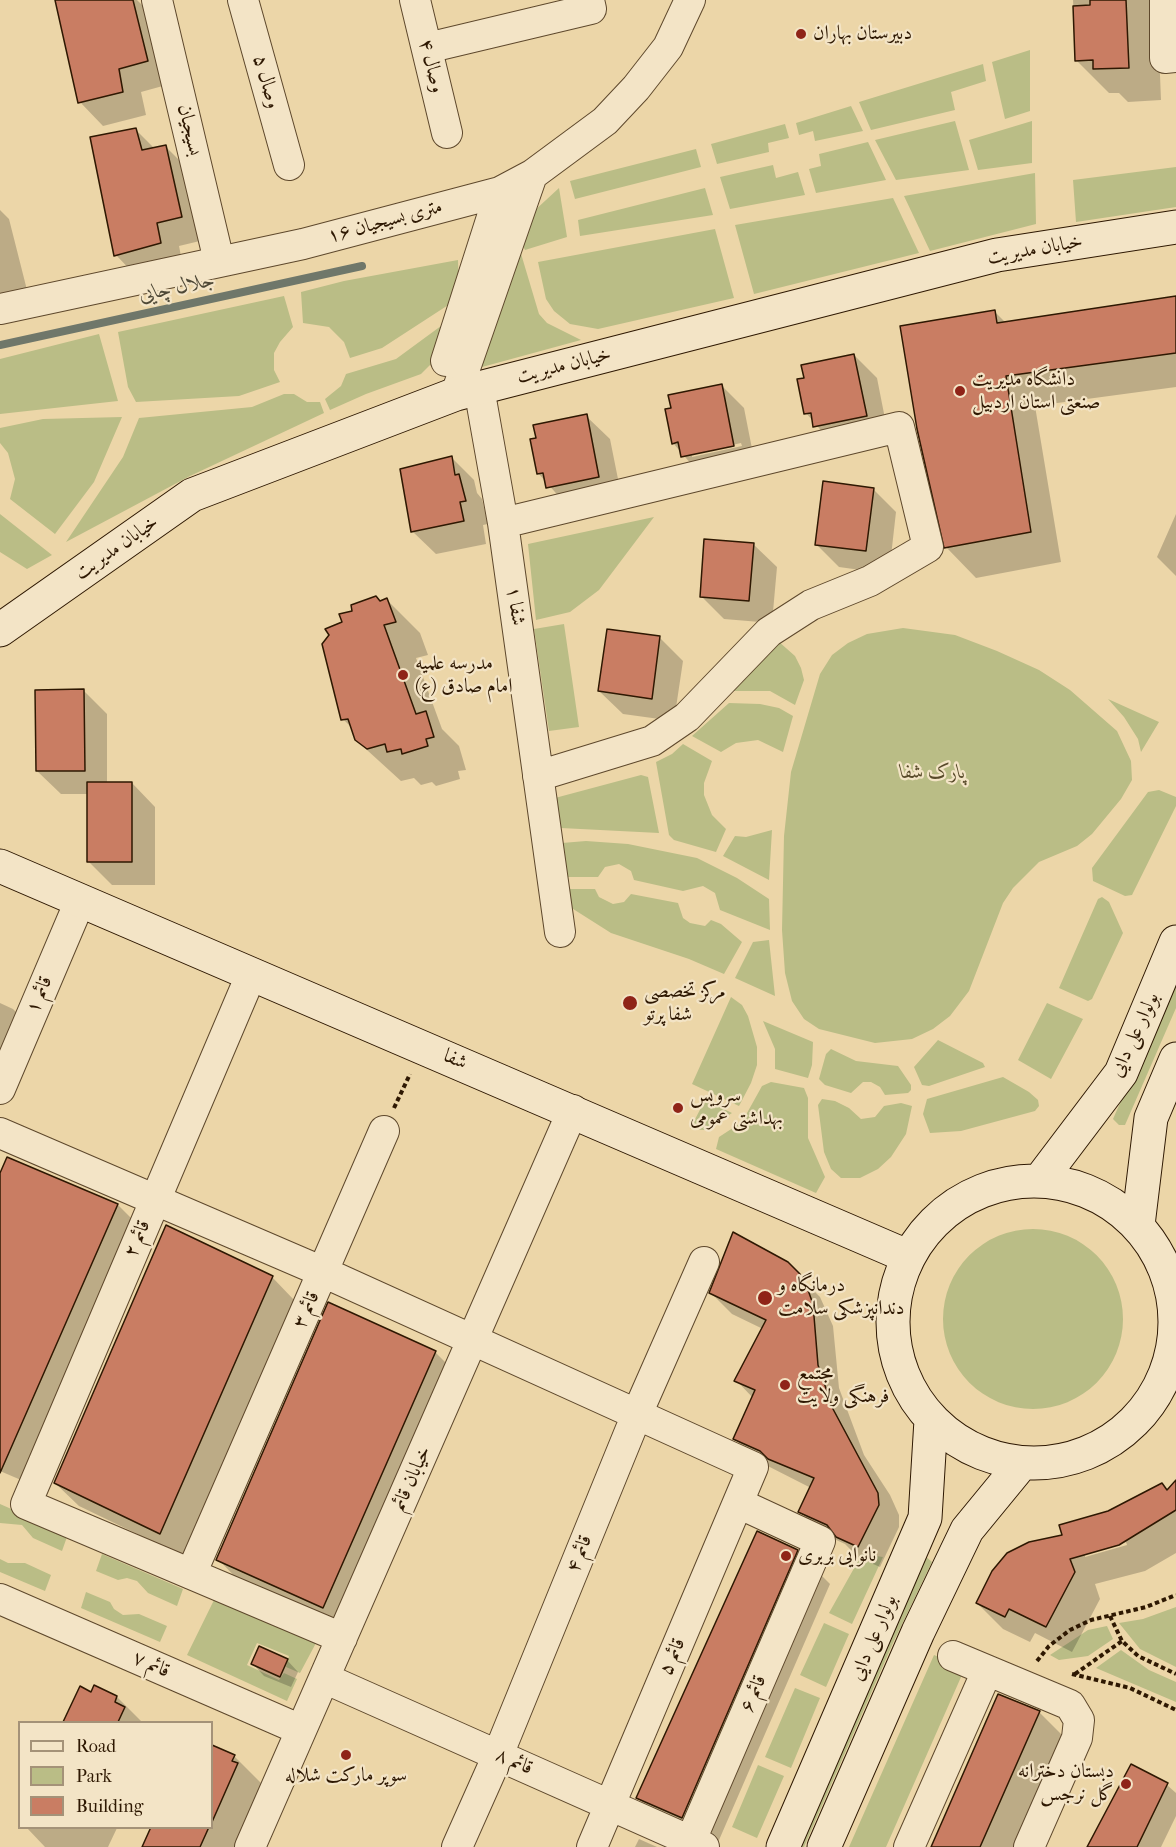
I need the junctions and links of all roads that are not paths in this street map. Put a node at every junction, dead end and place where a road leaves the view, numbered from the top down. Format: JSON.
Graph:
{"nodes":[{"id":1,"x":157,"y":0,"type":"edge"},
{"id":2,"x":243,"y":0,"type":"edge"},
{"id":3,"x":415,"y":0,"type":"edge"},
{"id":4,"x":690,"y":0,"type":"edge"},
{"id":5,"x":1165,"y":0,"type":"edge"},
{"id":6,"x":590,"y":5,"type":"edge"},
{"id":7,"x":427,"y":48,"type":"junction"},
{"id":8,"x":1176,"y":57,"type":"edge"},
{"id":9,"x":447,"y":132,"type":"dead end"},
{"id":10,"x":289,"y":165,"type":"dead end"},
{"id":11,"x":532,"y":175,"type":"junction"},
{"id":12,"x":500,"y":192,"type":"junction"},
{"id":13,"x":1176,"y":227,"type":"edge"},
{"id":14,"x":219,"y":261,"type":"junction"},
{"id":15,"x":0,"y":309,"type":"edge"},
{"id":16,"x":456,"y":395,"type":"junction"},
{"id":17,"x":503,"y":523,"type":"junction"},
{"id":18,"x":0,"y":630,"type":"edge"},
{"id":19,"x":538,"y":776,"type":"junction"},
{"id":20,"x":0,"y":866,"type":"edge"},
{"id":21,"x":80,"y":901,"type":"junction"},
{"id":22,"x":560,"y":932,"type":"dead end"},
{"id":23,"x":1176,"y":942,"type":"edge"},
{"id":24,"x":251,"y":975,"type":"junction"},
{"id":25,"x":1176,"y":1059,"type":"edge"},
{"id":26,"x":0,"y":1089,"type":"edge"},
{"id":27,"x":573,"y":1110,"type":"junction"},
{"id":28,"x":384,"y":1131,"type":"road end"},
{"id":29,"x":0,"y":1133,"type":"edge"},
{"id":30,"x":1040,"y":1180,"type":"junction"},
{"id":31,"x":155,"y":1200,"type":"junction"},
{"id":32,"x":1138,"y":1225,"type":"junction"},
{"id":33,"x":909,"y":1257,"type":"junction"},
{"id":34,"x":704,"y":1262,"type":"dead end"},
{"id":35,"x":323,"y":1272,"type":"junction"},
{"id":36,"x":473,"y":1340,"type":"junction"},
{"id":37,"x":1170,"y":1383,"type":"edge"},
{"id":38,"x":637,"y":1414,"type":"junction"},
{"id":39,"x":931,"y":1420,"type":"junction"},
{"id":40,"x":1022,"y":1463,"type":"junction"},
{"id":41,"x":738,"y":1503,"type":"junction"},
{"id":42,"x":191,"y":1574,"type":"junction"},
{"id":43,"x":0,"y":1599,"type":"edge"},
{"id":44,"x":342,"y":1638,"type":"junction"},
{"id":45,"x":953,"y":1656,"type":"dead end"},
{"id":46,"x":987,"y":1671,"type":"junction"},
{"id":47,"x":324,"y":1678,"type":"junction"},
{"id":48,"x":301,"y":1730,"type":"junction"},
{"id":49,"x":498,"y":1755,"type":"junction"},
{"id":50,"x":610,"y":1805,"type":"junction"},
{"id":51,"x":694,"y":1845,"type":"edge"},
{"id":52,"x":250,"y":1847,"type":"edge"},
{"id":53,"x":457,"y":1847,"type":"edge"},
{"id":54,"x":592,"y":1847,"type":"edge"},
{"id":55,"x":783,"y":1847,"type":"edge"},
{"id":56,"x":824,"y":1847,"type":"edge"},
{"id":57,"x":909,"y":1847,"type":"edge"},
{"id":58,"x":1029,"y":1847,"type":"edge"}],
"edges":[{"from":1,"to":14,"type":"street","name":"بسیجیان"},
{"from":2,"to":10,"type":"street","name":"وصال ۵"},
{"from":3,"to":7,"type":"street","name":"وصال ۴"},
{"from":4,"to":11,"type":"street","name":"۱۶ متری بسیجیان"},
{"from":5,"to":8,"type":"street"},
{"from":6,"to":7,"type":"street"},
{"from":7,"to":9,"type":"street","name":"وصال ۴"},
{"from":11,"to":12,"type":"street","name":"۱۶ متری بسیجیان"},
{"from":11,"to":16,"type":"street"},
{"from":12,"to":14,"type":"street","name":"۱۶ متری بسیجیان"},
{"from":12,"to":16,"type":"street"},
{"from":13,"to":16,"type":"main road","name":"خیابان مدیریت"},
{"from":14,"to":15,"type":"street","name":"۱۶ متری بسیجیان"},
{"from":16,"to":17,"type":"street","name":"شفا ۱"},
{"from":16,"to":18,"type":"main road","name":"خیابان مدیریت"},
{"from":17,"to":19,"type":"street","name":"شفا ۱"},
{"from":17,"to":19,"type":"street"},
{"from":19,"to":22,"type":"street","name":"شفا ۱"},
{"from":20,"to":21,"type":"main road","name":"شفا"},
{"from":21,"to":24,"type":"main road","name":"شفا"},
{"from":21,"to":26,"type":"street","name":"قائم ۱"},
{"from":23,"to":30,"type":"main road","name":"بولوار علی دایی"},
{"from":24,"to":27,"type":"main road","name":"شفا"},
{"from":24,"to":31,"type":"street","name":"قائم ۲"},
{"from":25,"to":32,"type":"main road"},
{"from":27,"to":33,"type":"main road","name":"شفا"},
{"from":27,"to":36,"type":"street","name":"خیابان قائم"},
{"from":28,"to":35,"type":"street","name":"قائم ۳"},
{"from":29,"to":31,"type":"street"},
{"from":30,"to":32,"type":"main road"},
{"from":30,"to":33,"type":"main road"},
{"from":31,"to":35,"type":"street"},
{"from":31,"to":42,"type":"street","name":"قائم ۲"},
{"from":32,"to":37,"type":"main road"},
{"from":33,"to":39,"type":"main road"},
{"from":34,"to":38,"type":"street","name":"قائم ۴"},
{"from":35,"to":36,"type":"street"},
{"from":35,"to":42,"type":"street","name":"قائم ۳"},
{"from":36,"to":38,"type":"street"},
{"from":36,"to":44,"type":"street","name":"خیابان قائم"},
{"from":37,"to":40,"type":"main road"},
{"from":38,"to":41,"type":"street","name":"قائم ۵"},
{"from":38,"to":49,"type":"street","name":"قائم ۴"},
{"from":39,"to":40,"type":"main road"},
{"from":39,"to":55,"type":"main road","name":"بولوار علی دایی"},
{"from":40,"to":56,"type":"main road","name":"بولوار علی دایی"},
{"from":41,"to":50,"type":"street","name":"قائم ۵"},
{"from":41,"to":51,"type":"street","name":"قائم ۶"},
{"from":42,"to":44,"type":"street"},
{"from":43,"to":48,"type":"street","name":"قائم ۷"},
{"from":44,"to":47,"type":"street","name":"خیابان قائم"},
{"from":45,"to":46,"type":"street"},
{"from":46,"to":57,"type":"street"},
{"from":46,"to":58,"type":"street"},
{"from":47,"to":48,"type":"street","name":"خیابان قائم"},
{"from":47,"to":49,"type":"street","name":"قائم ۸"},
{"from":48,"to":52,"type":"street","name":"خیابان قائم"},
{"from":49,"to":50,"type":"street","name":"قائم ۸"},
{"from":49,"to":53,"type":"street","name":"قائم ۴"},
{"from":50,"to":51,"type":"street","name":"قائم ۸"},
{"from":50,"to":54,"type":"street","name":"قائم ۵"}]}
